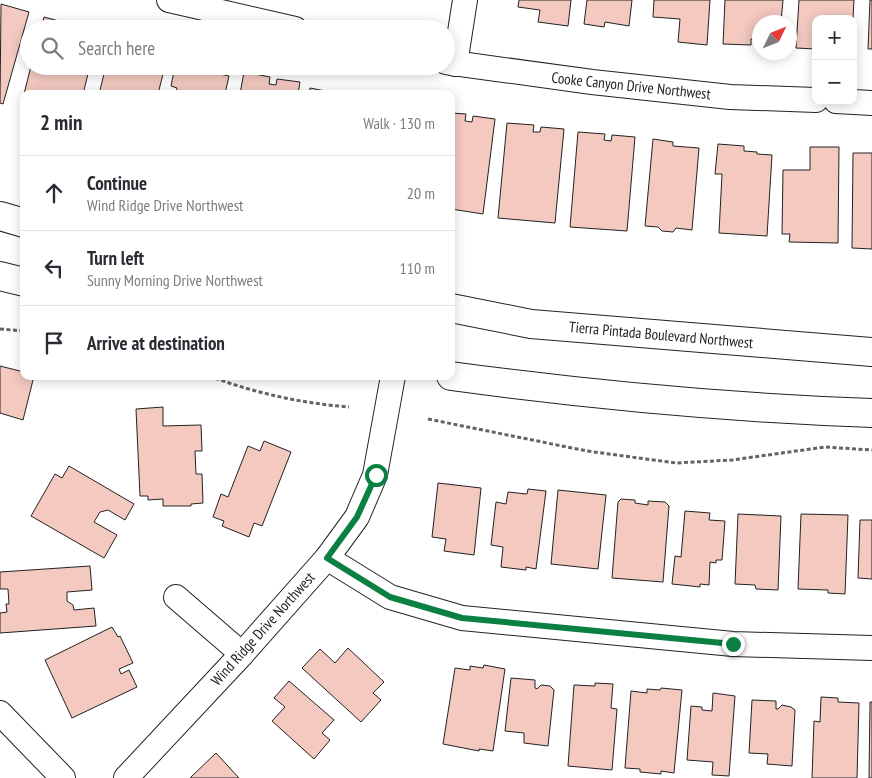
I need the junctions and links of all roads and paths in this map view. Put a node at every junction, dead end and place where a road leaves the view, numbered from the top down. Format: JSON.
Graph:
{"nodes":[{"id":1,"x":169,"y":0,"type":"edge"},
{"id":2,"x":465,"y":0,"type":"edge"},
{"id":3,"x":256,"y":20,"type":"edge"},
{"id":4,"x":455,"y":45,"type":"edge"},
{"id":5,"x":455,"y":64,"type":"edge"},
{"id":6,"x":812,"y":100,"type":"edge"},
{"id":7,"x":857,"y":102,"type":"edge"},
{"id":8,"x":872,"y":103,"type":"edge"},
{"id":9,"x":0,"y":216,"type":"edge"},
{"id":10,"x":20,"y":222,"type":"edge"},
{"id":11,"x":0,"y":276,"type":"edge"},
{"id":12,"x":20,"y":281,"type":"edge"},
{"id":13,"x":455,"y":309,"type":"edge"},
{"id":14,"x":0,"y":329,"type":"edge"},
{"id":15,"x":20,"y":331,"type":"edge"},
{"id":16,"x":872,"y":352,"type":"edge"},
{"id":17,"x":455,"y":377,"type":"edge"},
{"id":18,"x":220,"y":380,"type":"edge"},
{"id":19,"x":392,"y":380,"type":"edge"},
{"id":20,"x":349,"y":406,"type":"dead end"},
{"id":21,"x":872,"y":413,"type":"edge"},
{"id":22,"x":428,"y":419,"type":"dead end"},
{"id":23,"x":872,"y":450,"type":"edge"},
{"id":24,"x":327,"y":558,"type":"junction"},
{"id":25,"x":176,"y":597,"type":"dead end"},
{"id":26,"x":872,"y":648,"type":"edge"},
{"id":27,"x":242,"y":654,"type":"junction"},
{"id":28,"x":0,"y":713,"type":"edge"},
{"id":29,"x":63,"y":778,"type":"edge"},
{"id":30,"x":126,"y":778,"type":"edge"}],
"edges":[{"from":1,"to":3,"type":"street"},
{"from":2,"to":4,"type":"street"},
{"from":5,"to":6,"type":"street","name":"Cooke Canyon Drive Northwest"},
{"from":7,"to":8,"type":"street"},
{"from":9,"to":10,"type":"main road"},
{"from":11,"to":12,"type":"main road"},
{"from":13,"to":16,"type":"main road","name":"Tierra Pintada Boulevard Northwest"},
{"from":14,"to":15,"type":"path"},
{"from":17,"to":21,"type":"main road"},
{"from":18,"to":20,"type":"path"},
{"from":19,"to":24,"type":"street","name":"Wind Ridge Drive Northwest"},
{"from":22,"to":23,"type":"path"},
{"from":24,"to":26,"type":"street"},
{"from":24,"to":27,"type":"street","name":"Wind Ridge Drive Northwest"},
{"from":25,"to":27,"type":"street"},
{"from":27,"to":30,"type":"street","name":"Wind Ridge Drive Northwest"},
{"from":28,"to":29,"type":"street"}]}
